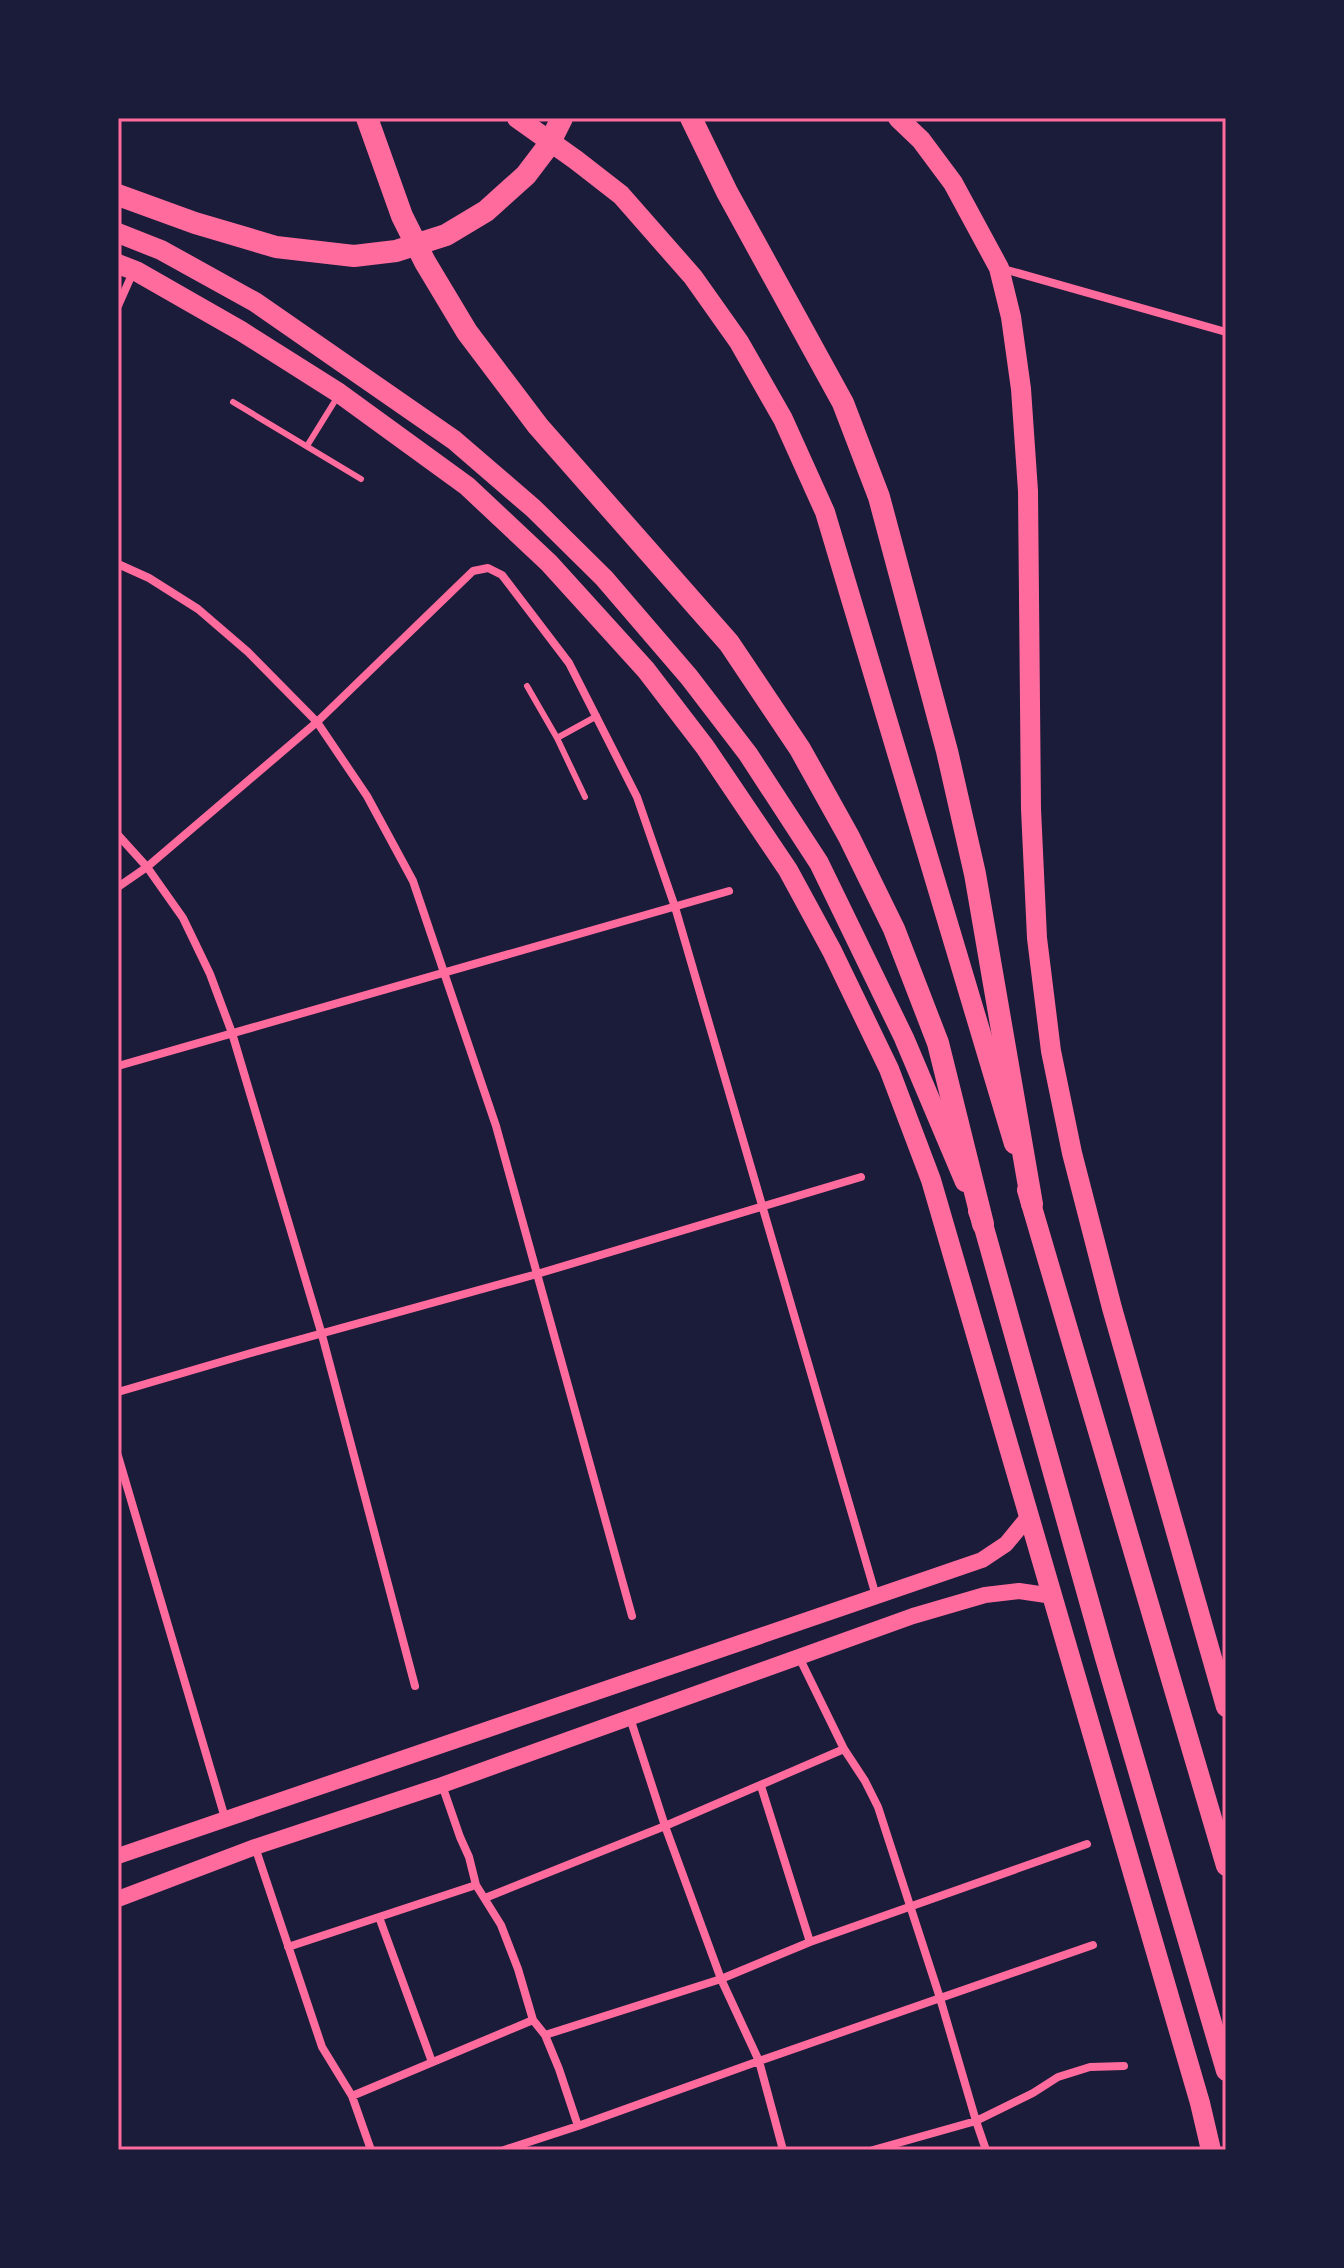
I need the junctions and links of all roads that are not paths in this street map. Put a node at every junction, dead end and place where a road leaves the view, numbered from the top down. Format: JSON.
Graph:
{"nodes":[{"id":1,"x":367,"y":118,"type":"edge"},
{"id":2,"x":517,"y":118,"type":"edge"},
{"id":3,"x":562,"y":118,"type":"edge"},
{"id":4,"x":691,"y":118,"type":"edge"},
{"id":5,"x":898,"y":118,"type":"edge"},
{"id":6,"x":118,"y":195,"type":"edge"},
{"id":7,"x":118,"y":233,"type":"edge"},
{"id":8,"x":126,"y":267,"type":"edge"},
{"id":9,"x":999,"y":268,"type":"junction"},
{"id":10,"x":119,"y":300,"type":"edge"},
{"id":11,"x":1226,"y":332,"type":"edge"},
{"id":12,"x":339,"y":393,"type":"junction"},
{"id":13,"x":233,"y":402,"type":"dead end"},
{"id":14,"x":307,"y":446,"type":"junction"},
{"id":15,"x":361,"y":479,"type":"dead end"},
{"id":16,"x":118,"y":564,"type":"edge"},
{"id":17,"x":527,"y":686,"type":"dead end"},
{"id":18,"x":597,"y":716,"type":"junction"},
{"id":19,"x":317,"y":722,"type":"junction"},
{"id":20,"x":557,"y":738,"type":"junction"},
{"id":21,"x":585,"y":797,"type":"dead end"},
{"id":22,"x":118,"y":835,"type":"edge"},
{"id":23,"x":147,"y":867,"type":"junction"},
{"id":24,"x":118,"y":887,"type":"edge"},
{"id":25,"x":729,"y":891,"type":"dead end"},
{"id":26,"x":675,"y":907,"type":"junction"},
{"id":27,"x":446,"y":972,"type":"junction"},
{"id":28,"x":232,"y":1033,"type":"junction"},
{"id":29,"x":118,"y":1066,"type":"edge"},
{"id":30,"x":861,"y":1177,"type":"dead end"},
{"id":31,"x":1032,"y":1204,"type":"junction"},
{"id":32,"x":763,"y":1206,"type":"junction"},
{"id":33,"x":983,"y":1224,"type":"junction"},
{"id":34,"x":537,"y":1274,"type":"junction"},
{"id":35,"x":322,"y":1335,"type":"junction"},
{"id":36,"x":118,"y":1392,"type":"edge"},
{"id":37,"x":118,"y":1456,"type":"edge"},
{"id":38,"x":1029,"y":1516,"type":"junction"},
{"id":39,"x":876,"y":1596,"type":"junction"},
{"id":40,"x":1053,"y":1596,"type":"junction"},
{"id":41,"x":632,"y":1616,"type":"dead end"},
{"id":42,"x":799,"y":1657,"type":"junction"},
{"id":43,"x":415,"y":1686,"type":"dead end"},
{"id":44,"x":1226,"y":1707,"type":"edge"},
{"id":45,"x":630,"y":1718,"type":"junction"},
{"id":46,"x":844,"y":1749,"type":"junction"},
{"id":47,"x":442,"y":1785,"type":"junction"},
{"id":48,"x":761,"y":1786,"type":"junction"},
{"id":49,"x":225,"y":1818,"type":"junction"},
{"id":50,"x":665,"y":1826,"type":"junction"},
{"id":51,"x":1087,"y":1844,"type":"dead end"},
{"id":52,"x":255,"y":1847,"type":"junction"},
{"id":53,"x":118,"y":1856,"type":"edge"},
{"id":54,"x":1226,"y":1866,"type":"edge"},
{"id":55,"x":476,"y":1885,"type":"junction"},
{"id":56,"x":485,"y":1898,"type":"junction"},
{"id":57,"x":118,"y":1899,"type":"edge"},
{"id":58,"x":909,"y":1907,"type":"junction"},
{"id":59,"x":379,"y":1917,"type":"junction"},
{"id":60,"x":810,"y":1942,"type":"junction"},
{"id":61,"x":1093,"y":1945,"type":"dead end"},
{"id":62,"x":288,"y":1947,"type":"junction"},
{"id":63,"x":721,"y":1979,"type":"junction"},
{"id":64,"x":940,"y":1998,"type":"junction"},
{"id":65,"x":533,"y":2020,"type":"junction"},
{"id":66,"x":545,"y":2035,"type":"junction"},
{"id":67,"x":759,"y":2061,"type":"junction"},
{"id":68,"x":432,"y":2062,"type":"junction"},
{"id":69,"x":1124,"y":2066,"type":"dead end"},
{"id":70,"x":1226,"y":2071,"type":"edge"},
{"id":71,"x":352,"y":2096,"type":"junction"},
{"id":72,"x":976,"y":2121,"type":"junction"},
{"id":73,"x":578,"y":2126,"type":"junction"},
{"id":74,"x":371,"y":2150,"type":"edge"},
{"id":75,"x":504,"y":2150,"type":"edge"},
{"id":76,"x":783,"y":2150,"type":"edge"},
{"id":77,"x":873,"y":2150,"type":"edge"},
{"id":78,"x":986,"y":2150,"type":"edge"},
{"id":79,"x":1211,"y":2150,"type":"edge"}],
"edges":[{"from":1,"to":33,"type":"highway"},
{"from":2,"to":31,"type":"highway"},
{"from":3,"to":6,"type":"highway"},
{"from":4,"to":31,"type":"highway"},
{"from":5,"to":9,"type":"highway"},
{"from":7,"to":33,"type":"highway"},
{"from":8,"to":10,"type":"street"},
{"from":8,"to":12,"type":"highway"},
{"from":9,"to":11,"type":"street"},
{"from":9,"to":44,"type":"highway"},
{"from":12,"to":14,"type":"lane"},
{"from":12,"to":38,"type":"highway"},
{"from":13,"to":14,"type":"lane"},
{"from":14,"to":15,"type":"lane"},
{"from":16,"to":19,"type":"street"},
{"from":17,"to":20,"type":"lane"},
{"from":18,"to":19,"type":"street"},
{"from":18,"to":20,"type":"lane"},
{"from":18,"to":26,"type":"street"},
{"from":19,"to":23,"type":"street"},
{"from":19,"to":27,"type":"street"},
{"from":20,"to":21,"type":"lane"},
{"from":22,"to":23,"type":"street"},
{"from":23,"to":24,"type":"street"},
{"from":23,"to":28,"type":"street"},
{"from":25,"to":26,"type":"street"},
{"from":26,"to":27,"type":"street"},
{"from":26,"to":32,"type":"street"},
{"from":27,"to":28,"type":"street"},
{"from":27,"to":34,"type":"street"},
{"from":28,"to":29,"type":"street"},
{"from":28,"to":35,"type":"street"},
{"from":30,"to":32,"type":"street"},
{"from":31,"to":54,"type":"highway"},
{"from":32,"to":34,"type":"street"},
{"from":32,"to":39,"type":"street"},
{"from":33,"to":70,"type":"highway"},
{"from":34,"to":35,"type":"street"},
{"from":34,"to":41,"type":"street"},
{"from":35,"to":36,"type":"street"},
{"from":35,"to":43,"type":"street"},
{"from":37,"to":49,"type":"street"},
{"from":38,"to":39,"type":"main road"},
{"from":38,"to":40,"type":"highway"},
{"from":39,"to":49,"type":"main road"},
{"from":40,"to":42,"type":"main road"},
{"from":40,"to":79,"type":"highway"},
{"from":42,"to":45,"type":"main road"},
{"from":42,"to":46,"type":"street"},
{"from":45,"to":47,"type":"main road"},
{"from":45,"to":50,"type":"street"},
{"from":46,"to":48,"type":"street"},
{"from":46,"to":58,"type":"street"},
{"from":47,"to":52,"type":"main road"},
{"from":47,"to":55,"type":"street"},
{"from":48,"to":50,"type":"street"},
{"from":48,"to":60,"type":"street"},
{"from":49,"to":53,"type":"main road"},
{"from":50,"to":56,"type":"street"},
{"from":50,"to":63,"type":"street"},
{"from":51,"to":58,"type":"street"},
{"from":52,"to":57,"type":"main road"},
{"from":52,"to":62,"type":"street"},
{"from":55,"to":56,"type":"street"},
{"from":55,"to":59,"type":"street"},
{"from":56,"to":65,"type":"street"},
{"from":58,"to":60,"type":"street"},
{"from":58,"to":64,"type":"street"},
{"from":59,"to":62,"type":"street"},
{"from":59,"to":68,"type":"street"},
{"from":60,"to":63,"type":"street"},
{"from":61,"to":64,"type":"street"},
{"from":62,"to":71,"type":"street"},
{"from":63,"to":66,"type":"street"},
{"from":63,"to":67,"type":"street"},
{"from":64,"to":67,"type":"street"},
{"from":64,"to":72,"type":"street"},
{"from":65,"to":66,"type":"street"},
{"from":65,"to":68,"type":"street"},
{"from":66,"to":73,"type":"street"},
{"from":67,"to":73,"type":"street"},
{"from":67,"to":76,"type":"street"},
{"from":68,"to":71,"type":"street"},
{"from":69,"to":72,"type":"street"},
{"from":71,"to":74,"type":"street"},
{"from":72,"to":77,"type":"street"},
{"from":72,"to":78,"type":"street"},
{"from":73,"to":75,"type":"street"}]}
